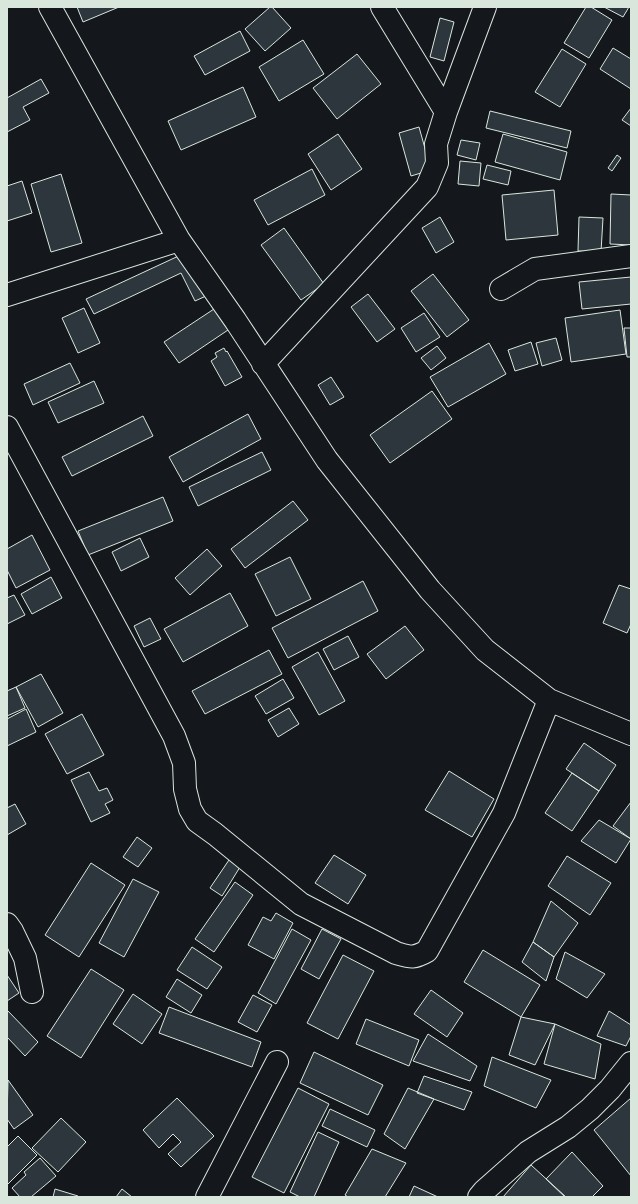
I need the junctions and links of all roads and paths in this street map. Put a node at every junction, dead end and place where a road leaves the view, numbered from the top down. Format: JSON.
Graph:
{"nodes":[{"id":1,"x":50,"y":7,"type":"edge"},
{"id":2,"x":382,"y":7,"type":"edge"},
{"id":3,"x":486,"y":7,"type":"edge"},
{"id":4,"x":446,"y":112,"type":"junction"},
{"id":5,"x":179,"y":240,"type":"junction"},
{"id":6,"x":631,"y":256,"type":"edge"},
{"id":7,"x":501,"y":289,"type":"dead end"},
{"id":8,"x":7,"y":295,"type":"edge"},
{"id":9,"x":263,"y":364,"type":"junction"},
{"id":10,"x":7,"y":426,"type":"edge"},
{"id":11,"x":549,"y":700,"type":"junction"},
{"id":12,"x":631,"y":734,"type":"edge"},
{"id":13,"x":7,"y":924,"type":"edge"},
{"id":14,"x":32,"y":992,"type":"dead end"},
{"id":15,"x":277,"y":1062,"type":"dead end"},
{"id":16,"x":631,"y":1063,"type":"edge"},
{"id":17,"x":207,"y":1197,"type":"edge"},
{"id":18,"x":479,"y":1197,"type":"edge"}],
"edges":[{"from":1,"to":5,"type":"street"},
{"from":2,"to":4,"type":"street"},
{"from":3,"to":4,"type":"street"},
{"from":4,"to":9,"type":"street"},
{"from":5,"to":8,"type":"street"},
{"from":5,"to":9,"type":"street"},
{"from":6,"to":7,"type":"street"},
{"from":9,"to":11,"type":"street"},
{"from":10,"to":11,"type":"street"},
{"from":11,"to":12,"type":"street"},
{"from":13,"to":14,"type":"street"},
{"from":15,"to":17,"type":"street"},
{"from":16,"to":18,"type":"street"}]}
